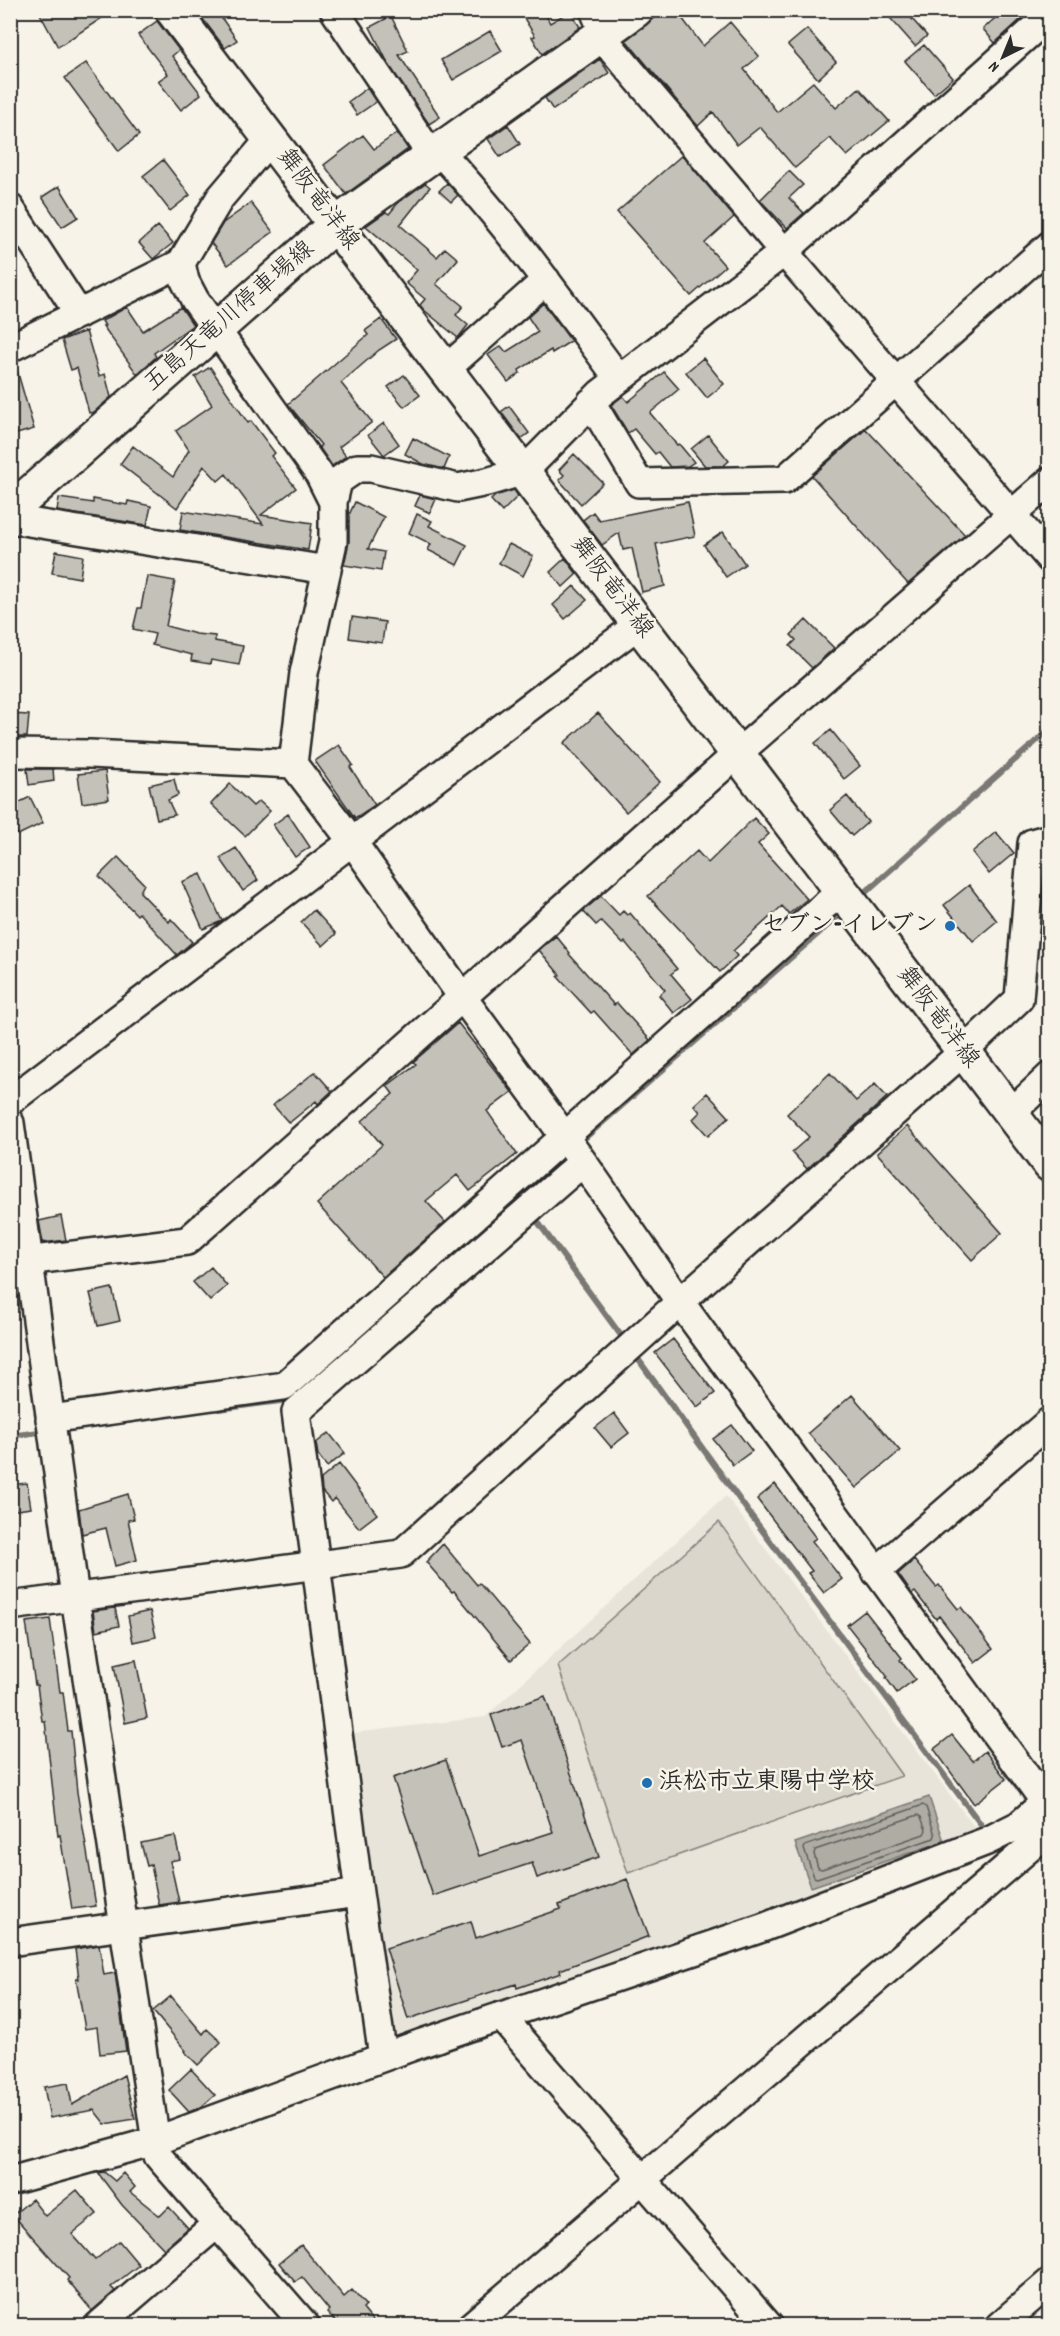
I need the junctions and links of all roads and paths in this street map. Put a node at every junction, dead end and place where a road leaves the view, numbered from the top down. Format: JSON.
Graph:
{"nodes":[{"id":1,"x":172,"y":10,"type":"edge"},
{"id":2,"x":334,"y":10,"type":"edge"},
{"id":3,"x":636,"y":10,"type":"edge"},
{"id":4,"x":1050,"y":15,"type":"edge"},
{"id":5,"x":599,"y":21,"type":"edge"},
{"id":6,"x":270,"y":139,"type":"junction"},
{"id":7,"x":435,"y":152,"type":"junction"},
{"id":8,"x":10,"y":208,"type":"edge"},
{"id":9,"x":336,"y":224,"type":"junction"},
{"id":10,"x":1050,"y":245,"type":"edge"},
{"id":11,"x":784,"y":252,"type":"junction"},
{"id":12,"x":181,"y":263,"type":"junction"},
{"id":13,"x":546,"y":280,"type":"junction"},
{"id":14,"x":80,"y":314,"type":"junction"},
{"id":15,"x":217,"y":329,"type":"junction"},
{"id":16,"x":10,"y":348,"type":"edge"},
{"id":17,"x":446,"y":369,"type":"junction"},
{"id":18,"x":619,"y":379,"type":"junction"},
{"id":19,"x":895,"y":380,"type":"junction"},
{"id":20,"x":591,"y":402,"type":"junction"},
{"id":21,"x":524,"y":471,"type":"junction"},
{"id":22,"x":1050,"y":481,"type":"edge"},
{"id":23,"x":333,"y":502,"type":"junction"},
{"id":24,"x":11,"y":510,"type":"edge"},
{"id":25,"x":1011,"y":515,"type":"junction"},
{"id":26,"x":1050,"y":559,"type":"edge"},
{"id":27,"x":327,"y":570,"type":"junction"},
{"id":28,"x":639,"y":624,"type":"junction"},
{"id":29,"x":10,"y":753,"type":"edge"},
{"id":30,"x":737,"y":754,"type":"junction"},
{"id":31,"x":293,"y":764,"type":"junction"},
{"id":32,"x":1050,"y":838,"type":"edge"},
{"id":33,"x":352,"y":841,"type":"junction"},
{"id":34,"x":840,"y":890,"type":"junction"},
{"id":35,"x":463,"y":998,"type":"junction"},
{"id":36,"x":963,"y":1052,"type":"junction"},
{"id":37,"x":1050,"y":1076,"type":"edge"},
{"id":38,"x":13,"y":1090,"type":"edge"},
{"id":39,"x":1010,"y":1114,"type":"junction"},
{"id":40,"x":10,"y":1123,"type":"edge"},
{"id":41,"x":564,"y":1136,"type":"junction"},
{"id":42,"x":583,"y":1162,"type":"junction"},
{"id":43,"x":1050,"y":1165,"type":"edge"},
{"id":44,"x":20,"y":1261,"type":"edge"},
{"id":45,"x":680,"y":1302,"type":"junction"},
{"id":46,"x":1050,"y":1421,"type":"edge"},
{"id":47,"x":52,"y":1425,"type":"junction"},
{"id":48,"x":316,"y":1565,"type":"junction"},
{"id":49,"x":876,"y":1572,"type":"junction"},
{"id":50,"x":75,"y":1597,"type":"junction"},
{"id":51,"x":10,"y":1606,"type":"edge"},
{"id":52,"x":1048,"y":1810,"type":"edge"},
{"id":53,"x":1050,"y":1830,"type":"edge"},
{"id":54,"x":359,"y":1893,"type":"junction"},
{"id":55,"x":125,"y":1925,"type":"junction"},
{"id":56,"x":10,"y":1942,"type":"edge"},
{"id":57,"x":501,"y":2016,"type":"junction"},
{"id":58,"x":383,"y":2057,"type":"junction"},
{"id":59,"x":155,"y":2141,"type":"junction"},
{"id":60,"x":641,"y":2178,"type":"junction"},
{"id":61,"x":10,"y":2181,"type":"edge"},
{"id":62,"x":218,"y":2223,"type":"junction"},
{"id":63,"x":1050,"y":2282,"type":"edge"},
{"id":64,"x":98,"y":2325,"type":"edge"},
{"id":65,"x":306,"y":2325,"type":"edge"},
{"id":66,"x":471,"y":2325,"type":"edge"},
{"id":67,"x":769,"y":2325,"type":"edge"},
{"id":68,"x":999,"y":2325,"type":"edge"}],
"edges":[{"from":1,"to":6,"type":"main road","name":"舞阪竜洋線"},
{"from":2,"to":7,"type":"street"},
{"from":3,"to":5,"type":"main road","name":"五島天竜川停車場線"},
{"from":4,"to":11,"type":"street"},
{"from":5,"to":7,"type":"main road","name":"五島天竜川停車場線"},
{"from":5,"to":11,"type":"street"},
{"from":6,"to":9,"type":"main road","name":"舞阪竜洋線"},
{"from":6,"to":12,"type":"street"},
{"from":7,"to":9,"type":"main road","name":"五島天竜川停車場線"},
{"from":7,"to":13,"type":"street"},
{"from":8,"to":14,"type":"street"},
{"from":9,"to":15,"type":"main road","name":"五島天竜川停車場線"},
{"from":9,"to":17,"type":"main road","name":"舞阪竜洋線"},
{"from":10,"to":19,"type":"street"},
{"from":11,"to":18,"type":"street"},
{"from":11,"to":19,"type":"street"},
{"from":12,"to":14,"type":"street"},
{"from":12,"to":15,"type":"street"},
{"from":13,"to":17,"type":"street"},
{"from":13,"to":18,"type":"street"},
{"from":14,"to":16,"type":"street"},
{"from":15,"to":23,"type":"street"},
{"from":15,"to":24,"type":"main road","name":"五島天竜川停車場線"},
{"from":17,"to":21,"type":"main road","name":"舞阪竜洋線"},
{"from":18,"to":20,"type":"street"},
{"from":19,"to":20,"type":"street"},
{"from":19,"to":25,"type":"street"},
{"from":20,"to":21,"type":"street"},
{"from":21,"to":23,"type":"street"},
{"from":21,"to":28,"type":"main road","name":"舞阪竜洋線"},
{"from":22,"to":25,"type":"street"},
{"from":23,"to":27,"type":"street"},
{"from":24,"to":27,"type":"street"},
{"from":25,"to":26,"type":"street"},
{"from":25,"to":30,"type":"street"},
{"from":27,"to":31,"type":"street"},
{"from":28,"to":30,"type":"main road","name":"舞阪竜洋線"},
{"from":28,"to":33,"type":"street"},
{"from":29,"to":31,"type":"street"},
{"from":30,"to":34,"type":"main road","name":"舞阪竜洋線"},
{"from":30,"to":35,"type":"street"},
{"from":31,"to":33,"type":"street"},
{"from":32,"to":36,"type":"street"},
{"from":33,"to":35,"type":"street"},
{"from":33,"to":38,"type":"street"},
{"from":34,"to":36,"type":"main road","name":"舞阪竜洋線"},
{"from":34,"to":41,"type":"street"},
{"from":35,"to":41,"type":"street"},
{"from":35,"to":44,"type":"street"},
{"from":36,"to":39,"type":"main road","name":"舞阪竜洋線"},
{"from":36,"to":45,"type":"street"},
{"from":37,"to":39,"type":"street"},
{"from":39,"to":43,"type":"main road","name":"舞阪竜洋線"},
{"from":40,"to":44,"type":"street"},
{"from":41,"to":42,"type":"street"},
{"from":41,"to":47,"type":"street"},
{"from":42,"to":45,"type":"street"},
{"from":42,"to":48,"type":"street"},
{"from":44,"to":47,"type":"street"},
{"from":45,"to":48,"type":"street"},
{"from":45,"to":49,"type":"street"},
{"from":46,"to":49,"type":"street"},
{"from":47,"to":50,"type":"street"},
{"from":48,"to":50,"type":"street"},
{"from":48,"to":54,"type":"street"},
{"from":49,"to":52,"type":"street"},
{"from":50,"to":51,"type":"street"},
{"from":50,"to":55,"type":"street"},
{"from":52,"to":57,"type":"street"},
{"from":53,"to":60,"type":"street"},
{"from":54,"to":55,"type":"street"},
{"from":54,"to":58,"type":"street"},
{"from":55,"to":56,"type":"street"},
{"from":55,"to":59,"type":"street"},
{"from":57,"to":58,"type":"street"},
{"from":57,"to":60,"type":"street"},
{"from":58,"to":59,"type":"street"},
{"from":59,"to":61,"type":"street"},
{"from":59,"to":62,"type":"street"},
{"from":60,"to":66,"type":"street"},
{"from":60,"to":67,"type":"street"},
{"from":62,"to":64,"type":"street"},
{"from":62,"to":65,"type":"street"},
{"from":63,"to":68,"type":"street"}]}
